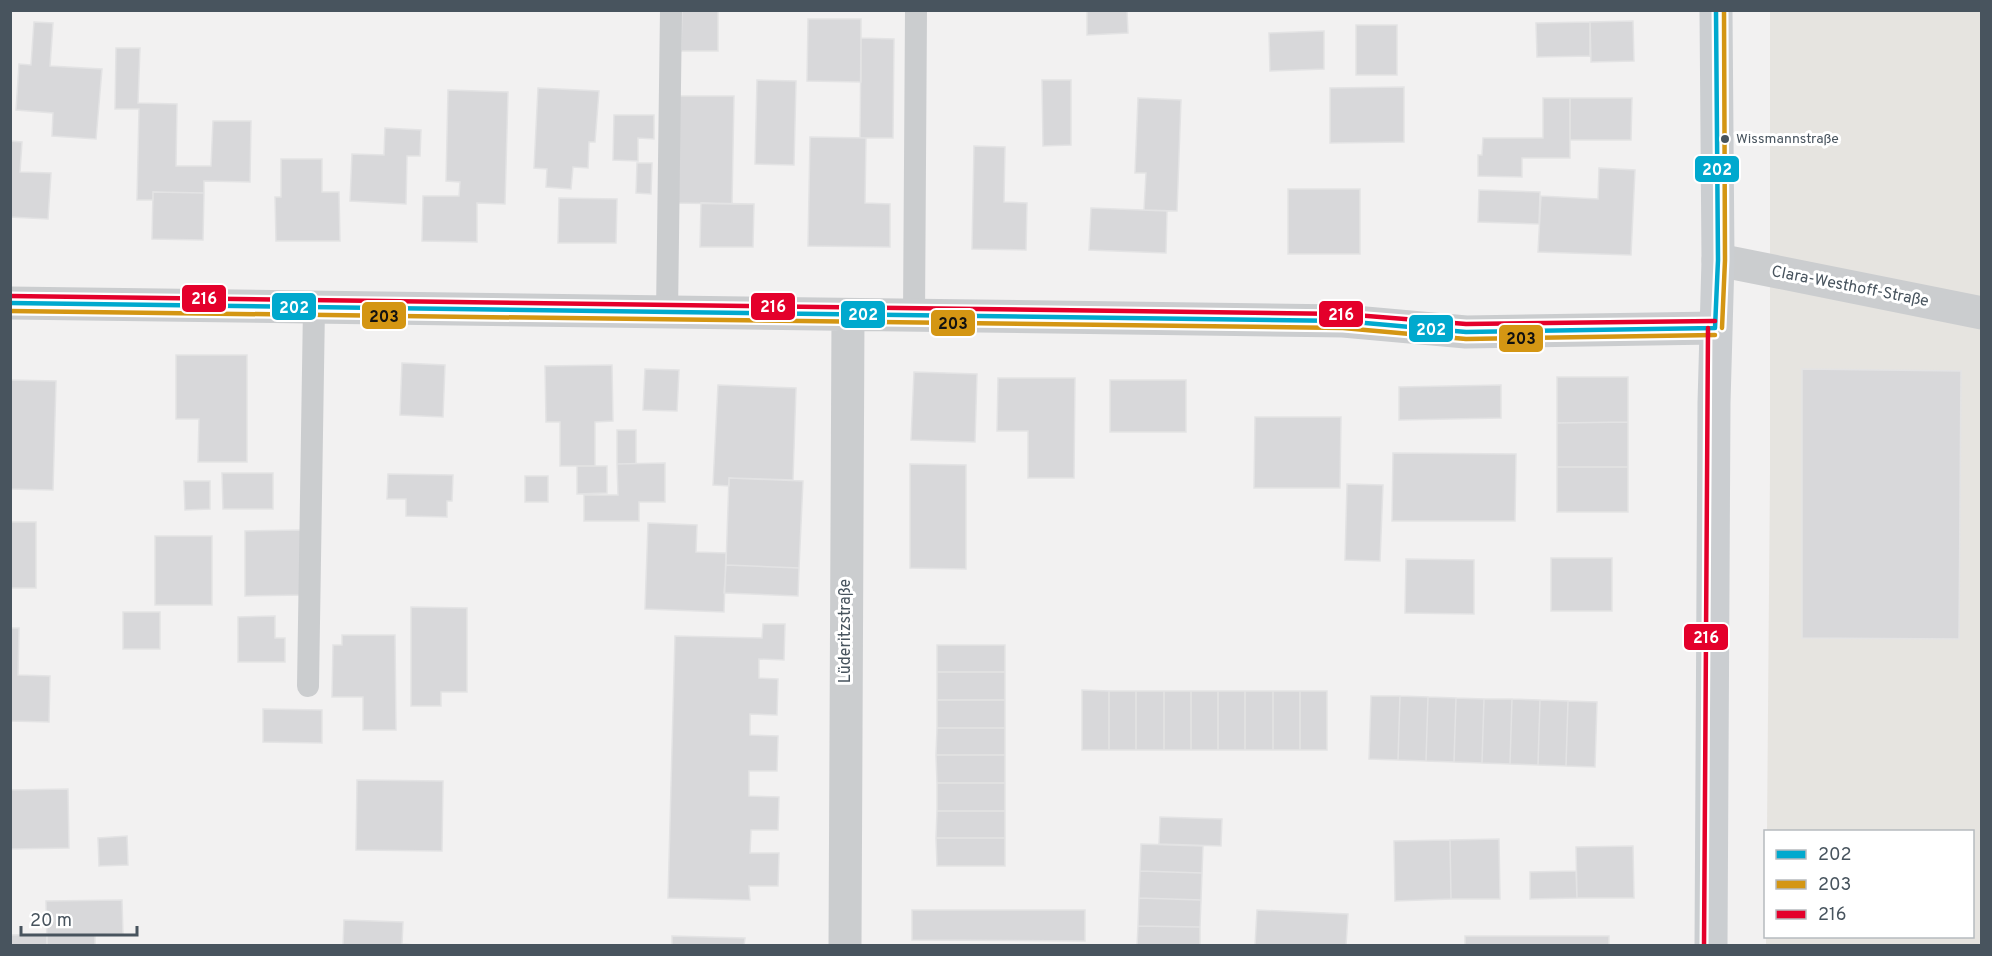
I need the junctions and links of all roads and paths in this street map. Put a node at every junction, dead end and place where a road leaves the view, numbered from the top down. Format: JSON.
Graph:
{"nodes":[{"id":1,"x":671,"y":10,"type":"edge"},
{"id":2,"x":916,"y":10,"type":"edge"},
{"id":3,"x":1716,"y":10,"type":"edge"},
{"id":4,"x":1718,"y":260,"type":"junction"},
{"id":5,"x":10,"y":303,"type":"edge"},
{"id":6,"x":314,"y":307,"type":"junction"},
{"id":7,"x":667,"y":313,"type":"junction"},
{"id":8,"x":1982,"y":314,"type":"edge"},
{"id":9,"x":848,"y":315,"type":"junction"},
{"id":10,"x":914,"y":316,"type":"junction"},
{"id":11,"x":1715,"y":328,"type":"junction"},
{"id":12,"x":308,"y":686,"type":"dead end"},
{"id":13,"x":845,"y":945,"type":"edge"},
{"id":14,"x":1711,"y":945,"type":"edge"}],
"edges":[{"from":1,"to":7,"type":"lane"},
{"from":2,"to":10,"type":"lane"},
{"from":3,"to":4,"type":"street"},
{"from":4,"to":8,"type":"street","name":"Clara-Westhoff-Straße"},
{"from":4,"to":11,"type":"street"},
{"from":5,"to":6,"type":"street"},
{"from":6,"to":7,"type":"street"},
{"from":6,"to":12,"type":"lane"},
{"from":7,"to":9,"type":"street"},
{"from":9,"to":10,"type":"street"},
{"from":9,"to":13,"type":"street","name":"Lüderitzstraße"},
{"from":10,"to":11,"type":"street"},
{"from":11,"to":14,"type":"street"}]}
